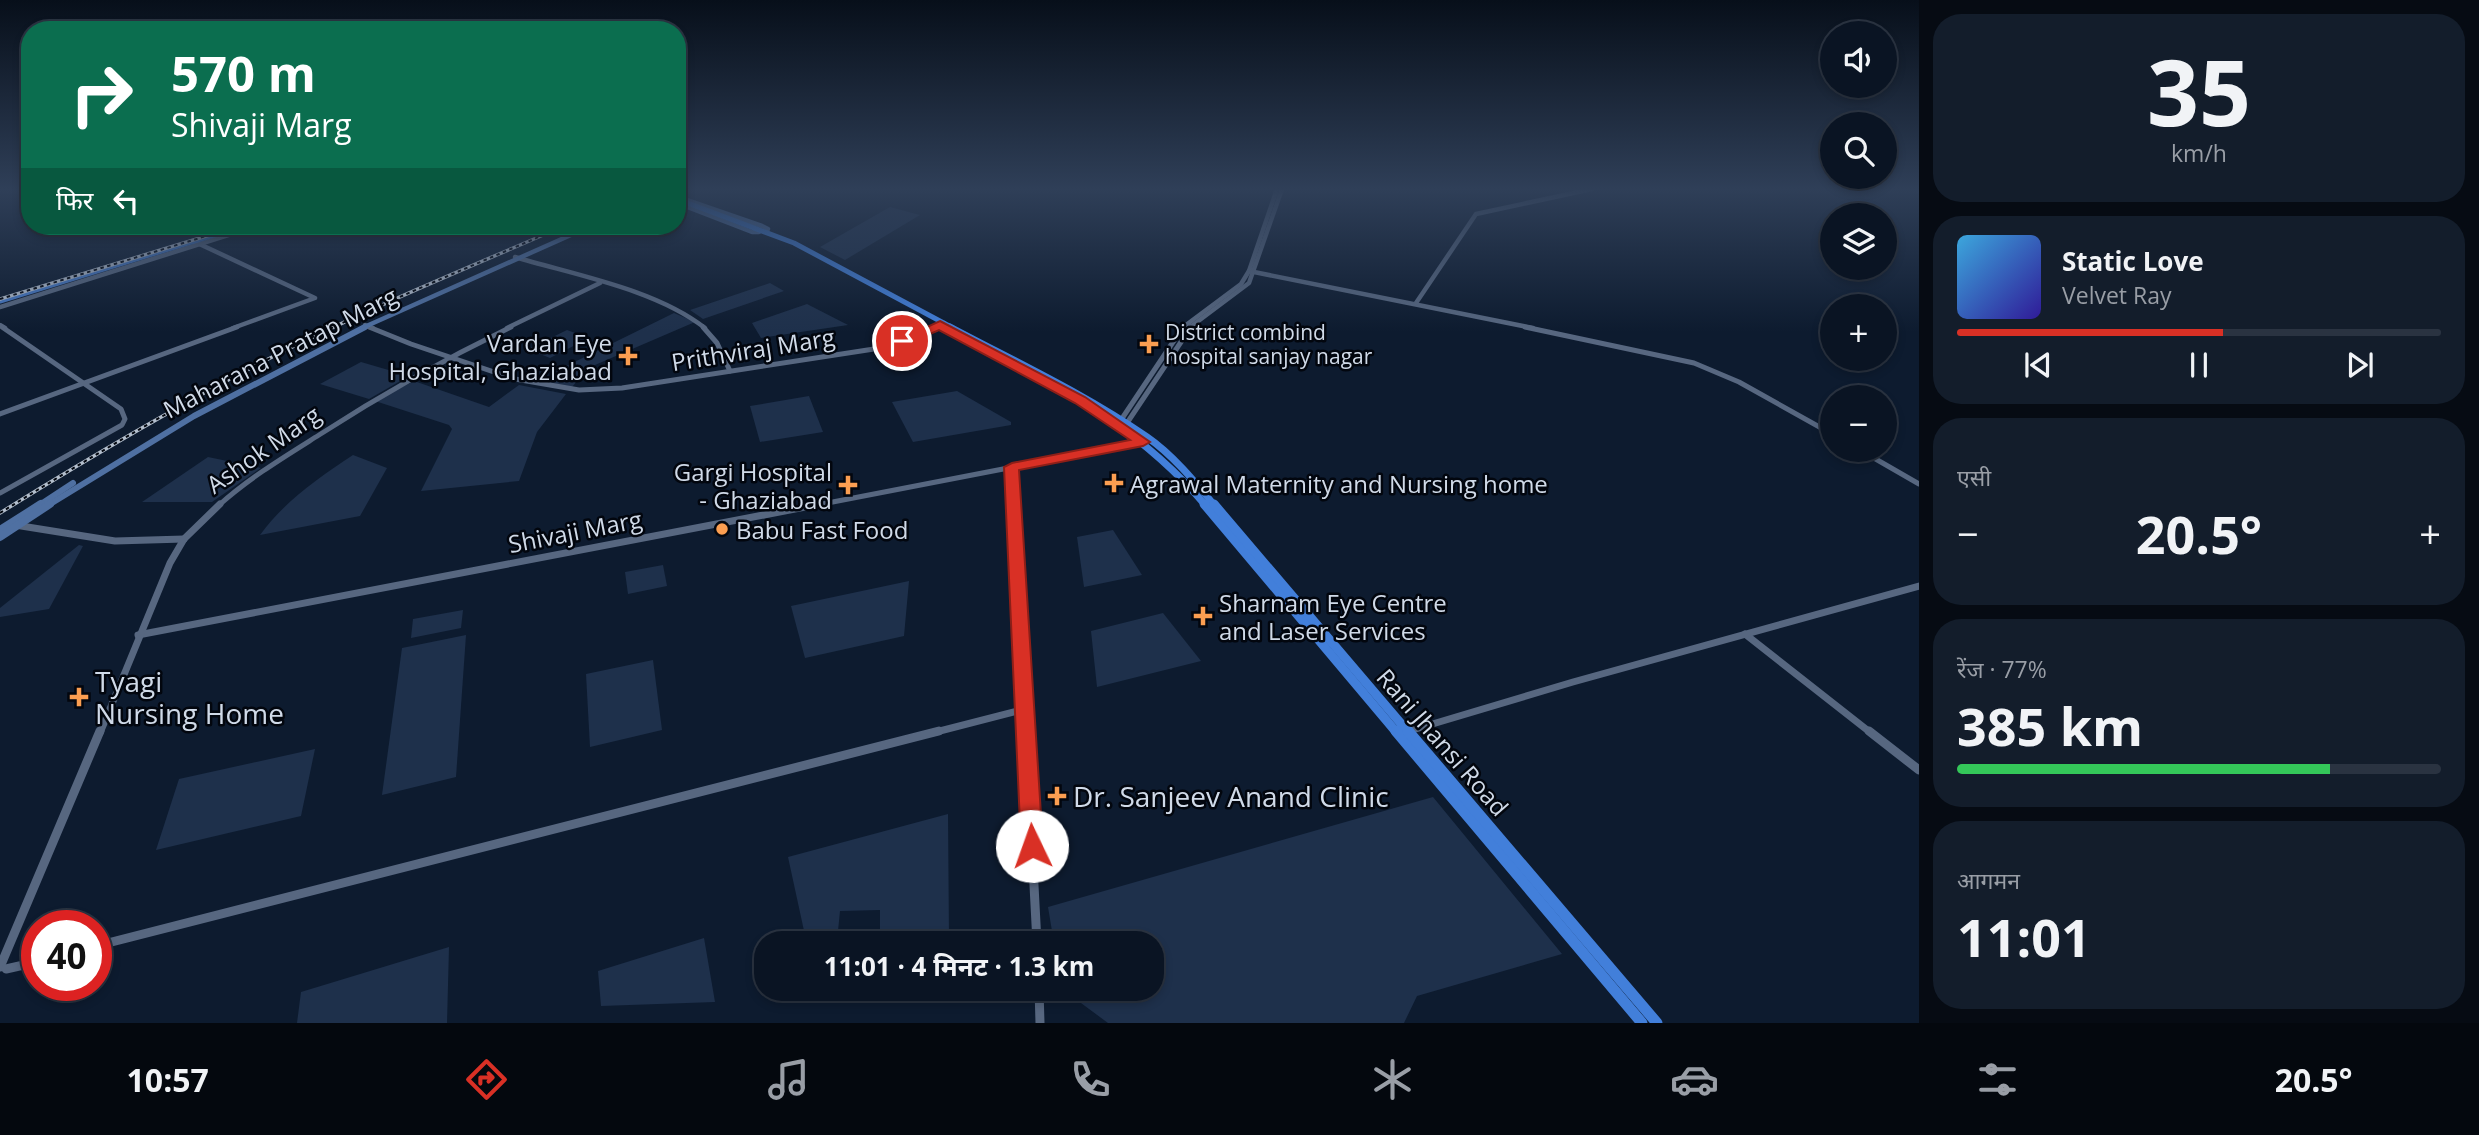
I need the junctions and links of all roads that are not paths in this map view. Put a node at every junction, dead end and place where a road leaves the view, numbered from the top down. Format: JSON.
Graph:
{"nodes":[{"id":1,"x":196,"y":237,"type":"edge"},
{"id":2,"x":213,"y":237,"type":"edge"},
{"id":3,"x":218,"y":237,"type":"edge"},
{"id":4,"x":561,"y":237,"type":"edge"},
{"id":5,"x":566,"y":237,"type":"edge"},
{"id":6,"x":772,"y":237,"type":"edge"},
{"id":7,"x":774,"y":237,"type":"edge"},
{"id":8,"x":1263,"y":237,"type":"edge"},
{"id":9,"x":1461,"y":237,"type":"edge"},
{"id":10,"x":196,"y":243,"type":"junction"},
{"id":11,"x":832,"y":255,"type":"dead end"},
{"id":12,"x":823,"y":257,"type":"junction"},
{"id":13,"x":517,"y":258,"type":"junction"},
{"id":14,"x":840,"y":269,"type":"junction"},
{"id":15,"x":1252,"y":271,"type":"junction"},
{"id":16,"x":600,"y":283,"type":"junction"},
{"id":17,"x":0,"y":299,"type":"edge"},
{"id":18,"x":1416,"y":303,"type":"junction"},
{"id":19,"x":0,"y":307,"type":"edge"},
{"id":20,"x":942,"y":324,"type":"junction"},
{"id":21,"x":0,"y":325,"type":"edge"},
{"id":22,"x":367,"y":325,"type":"junction"},
{"id":23,"x":449,"y":357,"type":"junction"},
{"id":24,"x":730,"y":371,"type":"junction"},
{"id":25,"x":82,"y":384,"type":"junction"},
{"id":26,"x":1076,"y":396,"type":"junction"},
{"id":27,"x":0,"y":414,"type":"edge"},
{"id":28,"x":1124,"y":421,"type":"junction"},
{"id":29,"x":1820,"y":428,"type":"edge"},
{"id":30,"x":1143,"y":442,"type":"junction"},
{"id":31,"x":1881,"y":462,"type":"edge"},
{"id":32,"x":1012,"y":467,"type":"junction"},
{"id":33,"x":1919,"y":484,"type":"edge"},
{"id":34,"x":0,"y":493,"type":"edge"},
{"id":35,"x":14,"y":524,"type":"junction"},
{"id":36,"x":0,"y":530,"type":"edge"},
{"id":37,"x":0,"y":537,"type":"edge"},
{"id":38,"x":184,"y":539,"type":"junction"},
{"id":39,"x":1250,"y":554,"type":"junction"},
{"id":40,"x":1274,"y":582,"type":"junction"},
{"id":41,"x":1919,"y":586,"type":"edge"},
{"id":42,"x":1745,"y":634,"type":"junction"},
{"id":43,"x":138,"y":635,"type":"junction"},
{"id":44,"x":1025,"y":709,"type":"junction"},
{"id":45,"x":1406,"y":732,"type":"junction"},
{"id":46,"x":1919,"y":770,"type":"edge"},
{"id":47,"x":1036,"y":931,"type":"edge"},
{"id":48,"x":112,"y":942,"type":"edge"},
{"id":49,"x":21,"y":965,"type":"edge"},
{"id":50,"x":1,"y":970,"type":"edge"},
{"id":51,"x":1040,"y":1001,"type":"edge"},
{"id":52,"x":1041,"y":1023,"type":"edge"},
{"id":53,"x":1642,"y":1023,"type":"edge"},
{"id":54,"x":1657,"y":1023,"type":"edge"}],
"edges":[{"from":1,"to":17,"type":"main road"},
{"from":2,"to":10,"type":"main road"},
{"from":3,"to":10,"type":"street"},
{"from":4,"to":13,"type":"main road","name":"Maharana Pratap Marg"},
{"from":5,"to":13,"type":"main road","name":"Maharana Pratap Marg"},
{"from":6,"to":14,"type":"highway","name":"Rani Jhansi Road"},
{"from":7,"to":12,"type":"highway","name":"Rani Jhansi Road"},
{"from":8,"to":15,"type":"street"},
{"from":9,"to":18,"type":"street"},
{"from":10,"to":17,"type":"main road"},
{"from":10,"to":19,"type":"street"},
{"from":10,"to":25,"type":"street"},
{"from":11,"to":12,"type":"highway"},
{"from":12,"to":14,"type":"highway","name":"Rani Jhansi Road"},
{"from":13,"to":16,"type":"street"},
{"from":13,"to":22,"type":"main road","name":"Maharana Pratap Marg"},
{"from":14,"to":20,"type":"highway","name":"Rani Jhansi Road"},
{"from":15,"to":18,"type":"street"},
{"from":15,"to":28,"type":"street"},
{"from":16,"to":23,"type":"street","name":"Ashok Marg"},
{"from":16,"to":24,"type":"street"},
{"from":18,"to":29,"type":"street"},
{"from":20,"to":24,"type":"street","name":"Prithviraj Marg"},
{"from":20,"to":26,"type":"highway","name":"Rani Jhansi Road"},
{"from":21,"to":25,"type":"street"},
{"from":22,"to":23,"type":"street","name":"Prithviraj Marg"},
{"from":22,"to":35,"type":"main road","name":"Maharana Pratap Marg"},
{"from":23,"to":24,"type":"street","name":"Prithviraj Marg"},
{"from":23,"to":38,"type":"street","name":"Ashok Marg"},
{"from":25,"to":27,"type":"street"},
{"from":25,"to":34,"type":"street"},
{"from":26,"to":28,"type":"highway","name":"Rani Jhansi Road"},
{"from":26,"to":30,"type":"highway","name":"Rani Jhansi Road"},
{"from":28,"to":39,"type":"highway","name":"Rani Jhansi Road"},
{"from":30,"to":32,"type":"street","name":"Shivaji Marg"},
{"from":30,"to":39,"type":"highway","name":"Rani Jhansi Road"},
{"from":31,"to":33,"type":"street"},
{"from":32,"to":43,"type":"street","name":"Shivaji Marg"},
{"from":32,"to":44,"type":"street"},
{"from":35,"to":36,"type":"main road","name":"Maharana Pratap Marg"},
{"from":35,"to":37,"type":"main road","name":"Maharana Pratap Marg"},
{"from":35,"to":38,"type":"street"},
{"from":38,"to":43,"type":"street","name":"Ashok Marg"},
{"from":39,"to":40,"type":"highway","name":"Rani Jhansi Road"},
{"from":40,"to":45,"type":"highway","name":"Rani Jhansi Road"},
{"from":40,"to":53,"type":"highway","name":"Rani Jhansi Road"},
{"from":41,"to":42,"type":"street"},
{"from":42,"to":45,"type":"street"},
{"from":42,"to":46,"type":"street"},
{"from":43,"to":50,"type":"street","name":"Ashok Marg"},
{"from":44,"to":47,"type":"street"},
{"from":44,"to":48,"type":"street"},
{"from":45,"to":54,"type":"highway","name":"Rani Jhansi Road"},
{"from":49,"to":50,"type":"street"},
{"from":51,"to":52,"type":"street"}]}
